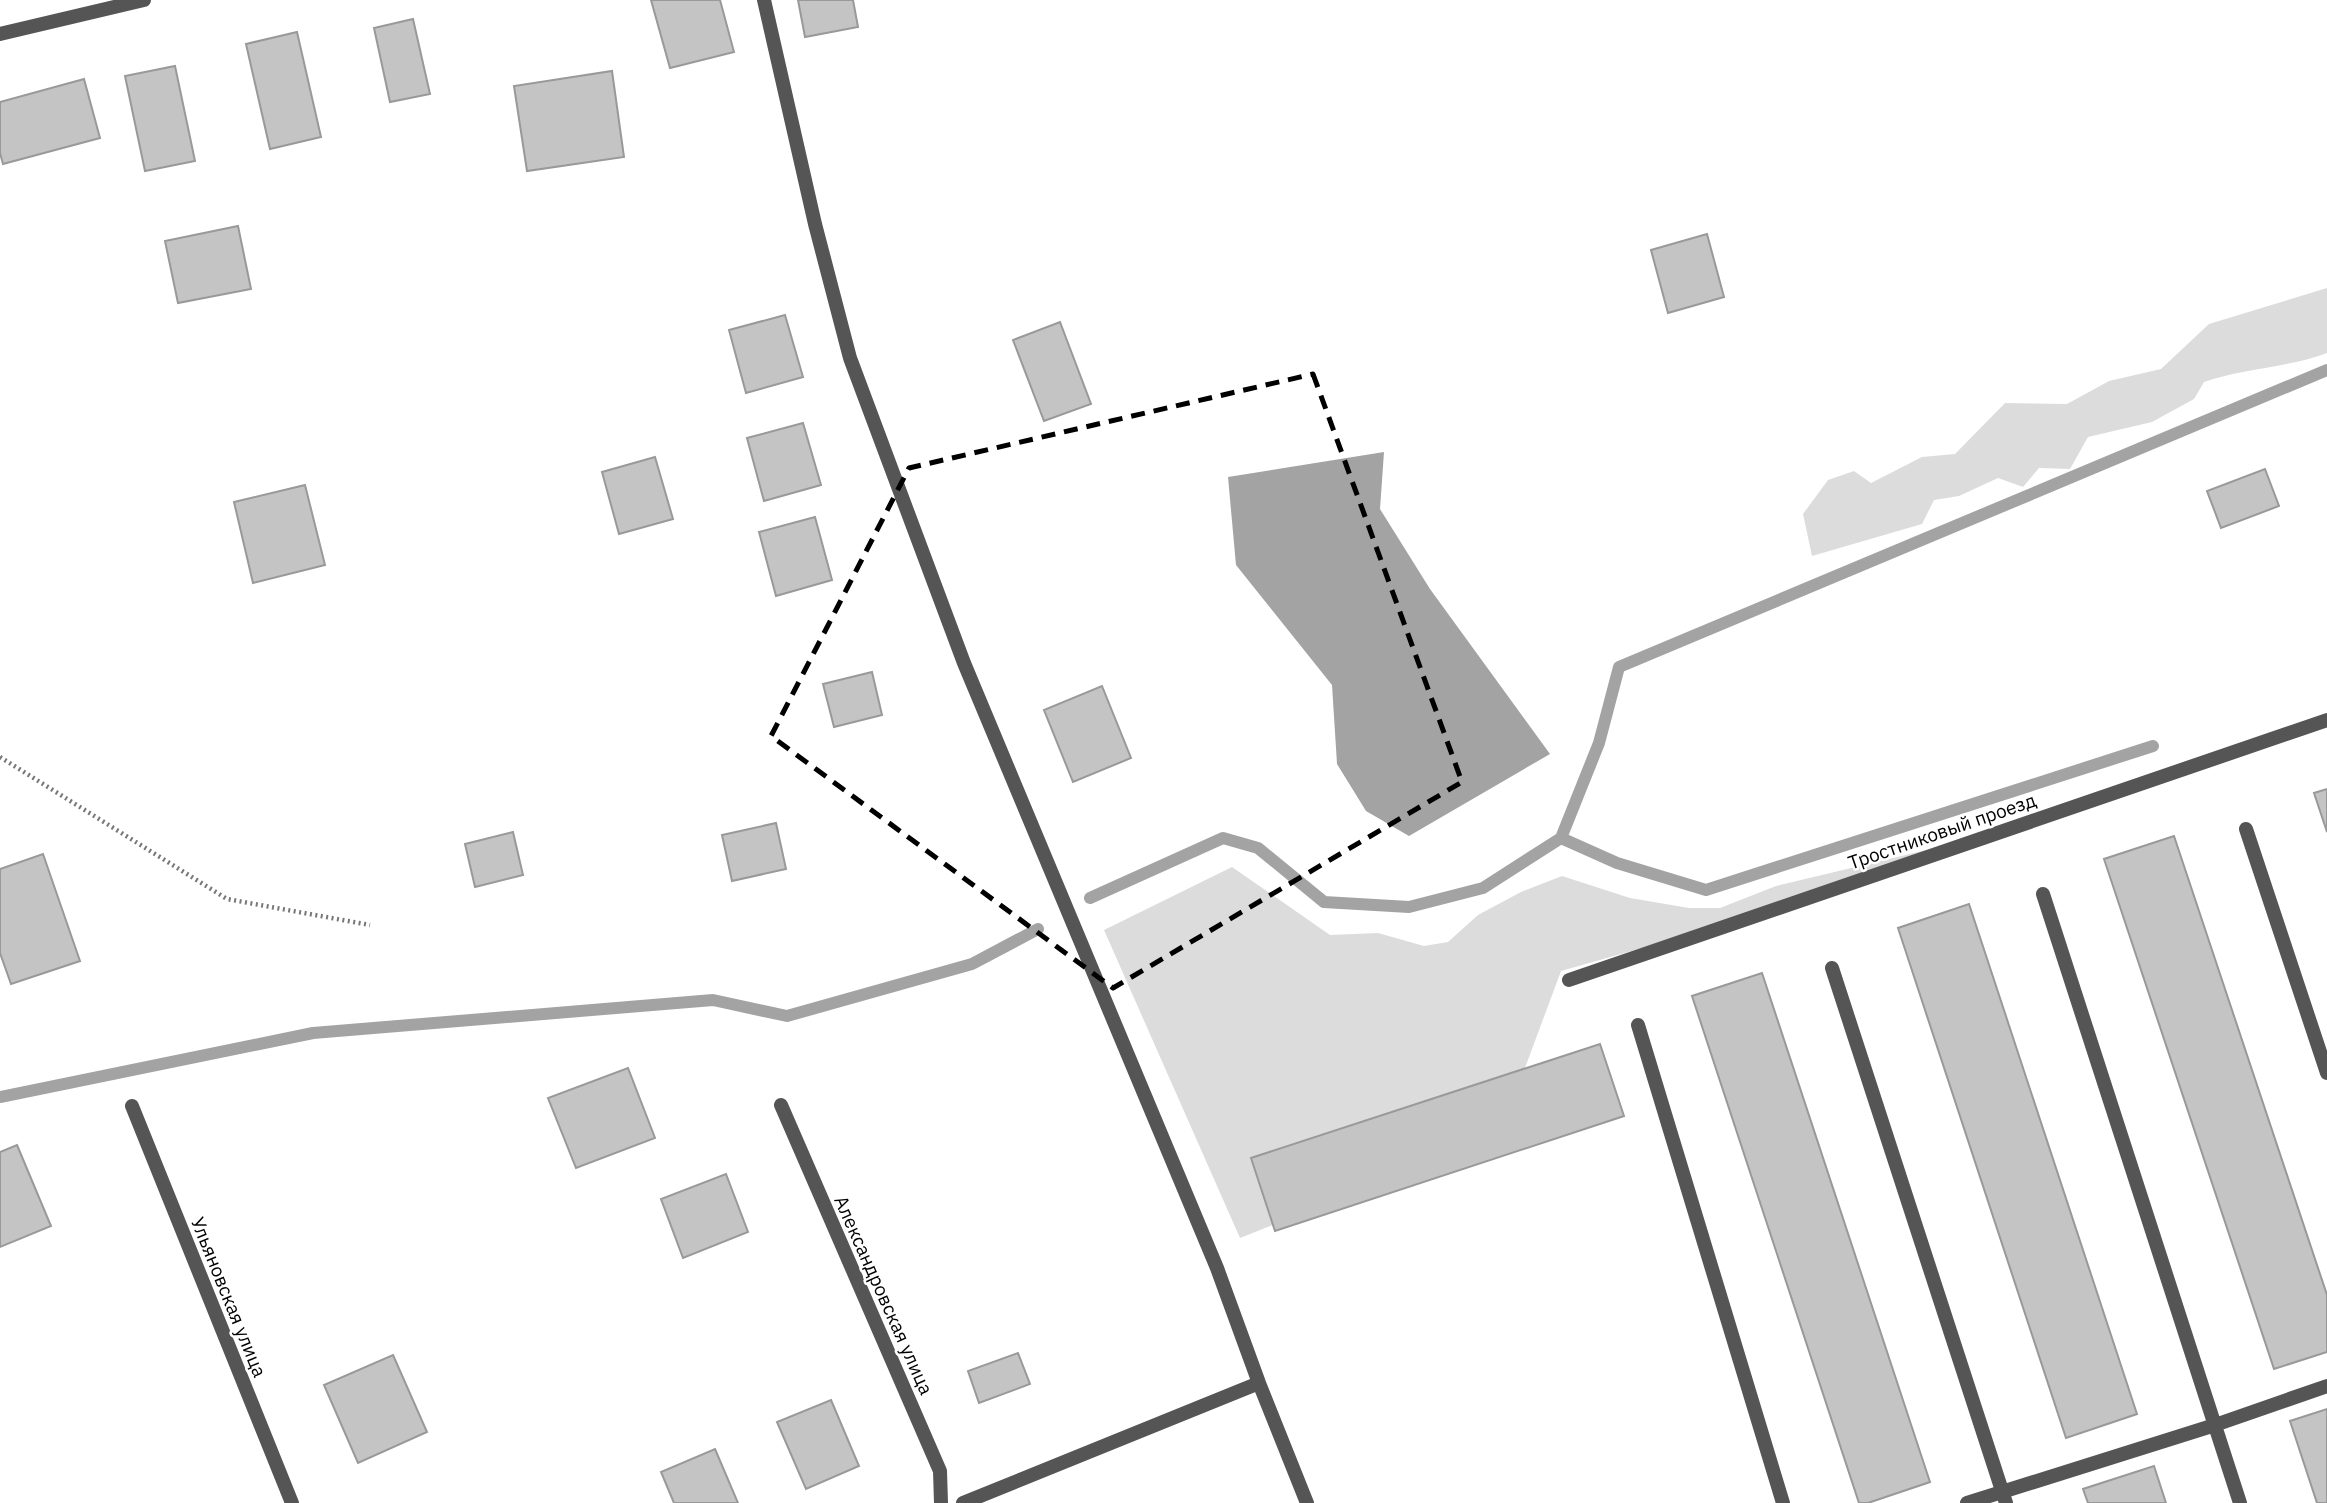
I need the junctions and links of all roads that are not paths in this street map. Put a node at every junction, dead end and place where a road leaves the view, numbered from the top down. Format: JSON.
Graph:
{"nodes":[{"id":1,"x":144,"y":0,"type":"edge"},
{"id":2,"x":764,"y":0,"type":"edge"},
{"id":3,"x":0,"y":34,"type":"edge"},
{"id":4,"x":2327,"y":720,"type":"edge"},
{"id":5,"x":2246,"y":829,"type":"dead end"},
{"id":6,"x":2043,"y":894,"type":"dead end"},
{"id":7,"x":1832,"y":968,"type":"dead end"},
{"id":8,"x":1569,"y":980,"type":"dead end"},
{"id":9,"x":1638,"y":1025,"type":"dead end"},
{"id":10,"x":2327,"y":1073,"type":"edge"},
{"id":11,"x":781,"y":1105,"type":"dead end"},
{"id":12,"x":132,"y":1106,"type":"dead end"},
{"id":13,"x":1259,"y":1383,"type":"junction"},
{"id":14,"x":2327,"y":1386,"type":"edge"},
{"id":15,"x":2215,"y":1425,"type":"junction"},
{"id":16,"x":2004,"y":1497,"type":"edge"},
{"id":17,"x":292,"y":1503,"type":"edge"},
{"id":18,"x":941,"y":1503,"type":"edge"},
{"id":19,"x":963,"y":1503,"type":"edge"},
{"id":20,"x":1307,"y":1503,"type":"edge"},
{"id":21,"x":1783,"y":1503,"type":"edge"},
{"id":22,"x":1967,"y":1503,"type":"edge"},
{"id":23,"x":2240,"y":1503,"type":"edge"}],
"edges":[{"from":1,"to":3,"type":"street"},
{"from":2,"to":13,"type":"street"},
{"from":4,"to":8,"type":"street","name":"Тростниковый проезд"},
{"from":5,"to":10,"type":"street"},
{"from":6,"to":15,"type":"street"},
{"from":7,"to":16,"type":"street"},
{"from":9,"to":21,"type":"street"},
{"from":11,"to":18,"type":"street","name":"Александровская улица"},
{"from":12,"to":17,"type":"street","name":"Ульяновская улица"},
{"from":13,"to":19,"type":"street"},
{"from":13,"to":20,"type":"street"},
{"from":14,"to":15,"type":"street"},
{"from":15,"to":16,"type":"street"},
{"from":15,"to":23,"type":"street"},
{"from":16,"to":22,"type":"street"}]}
